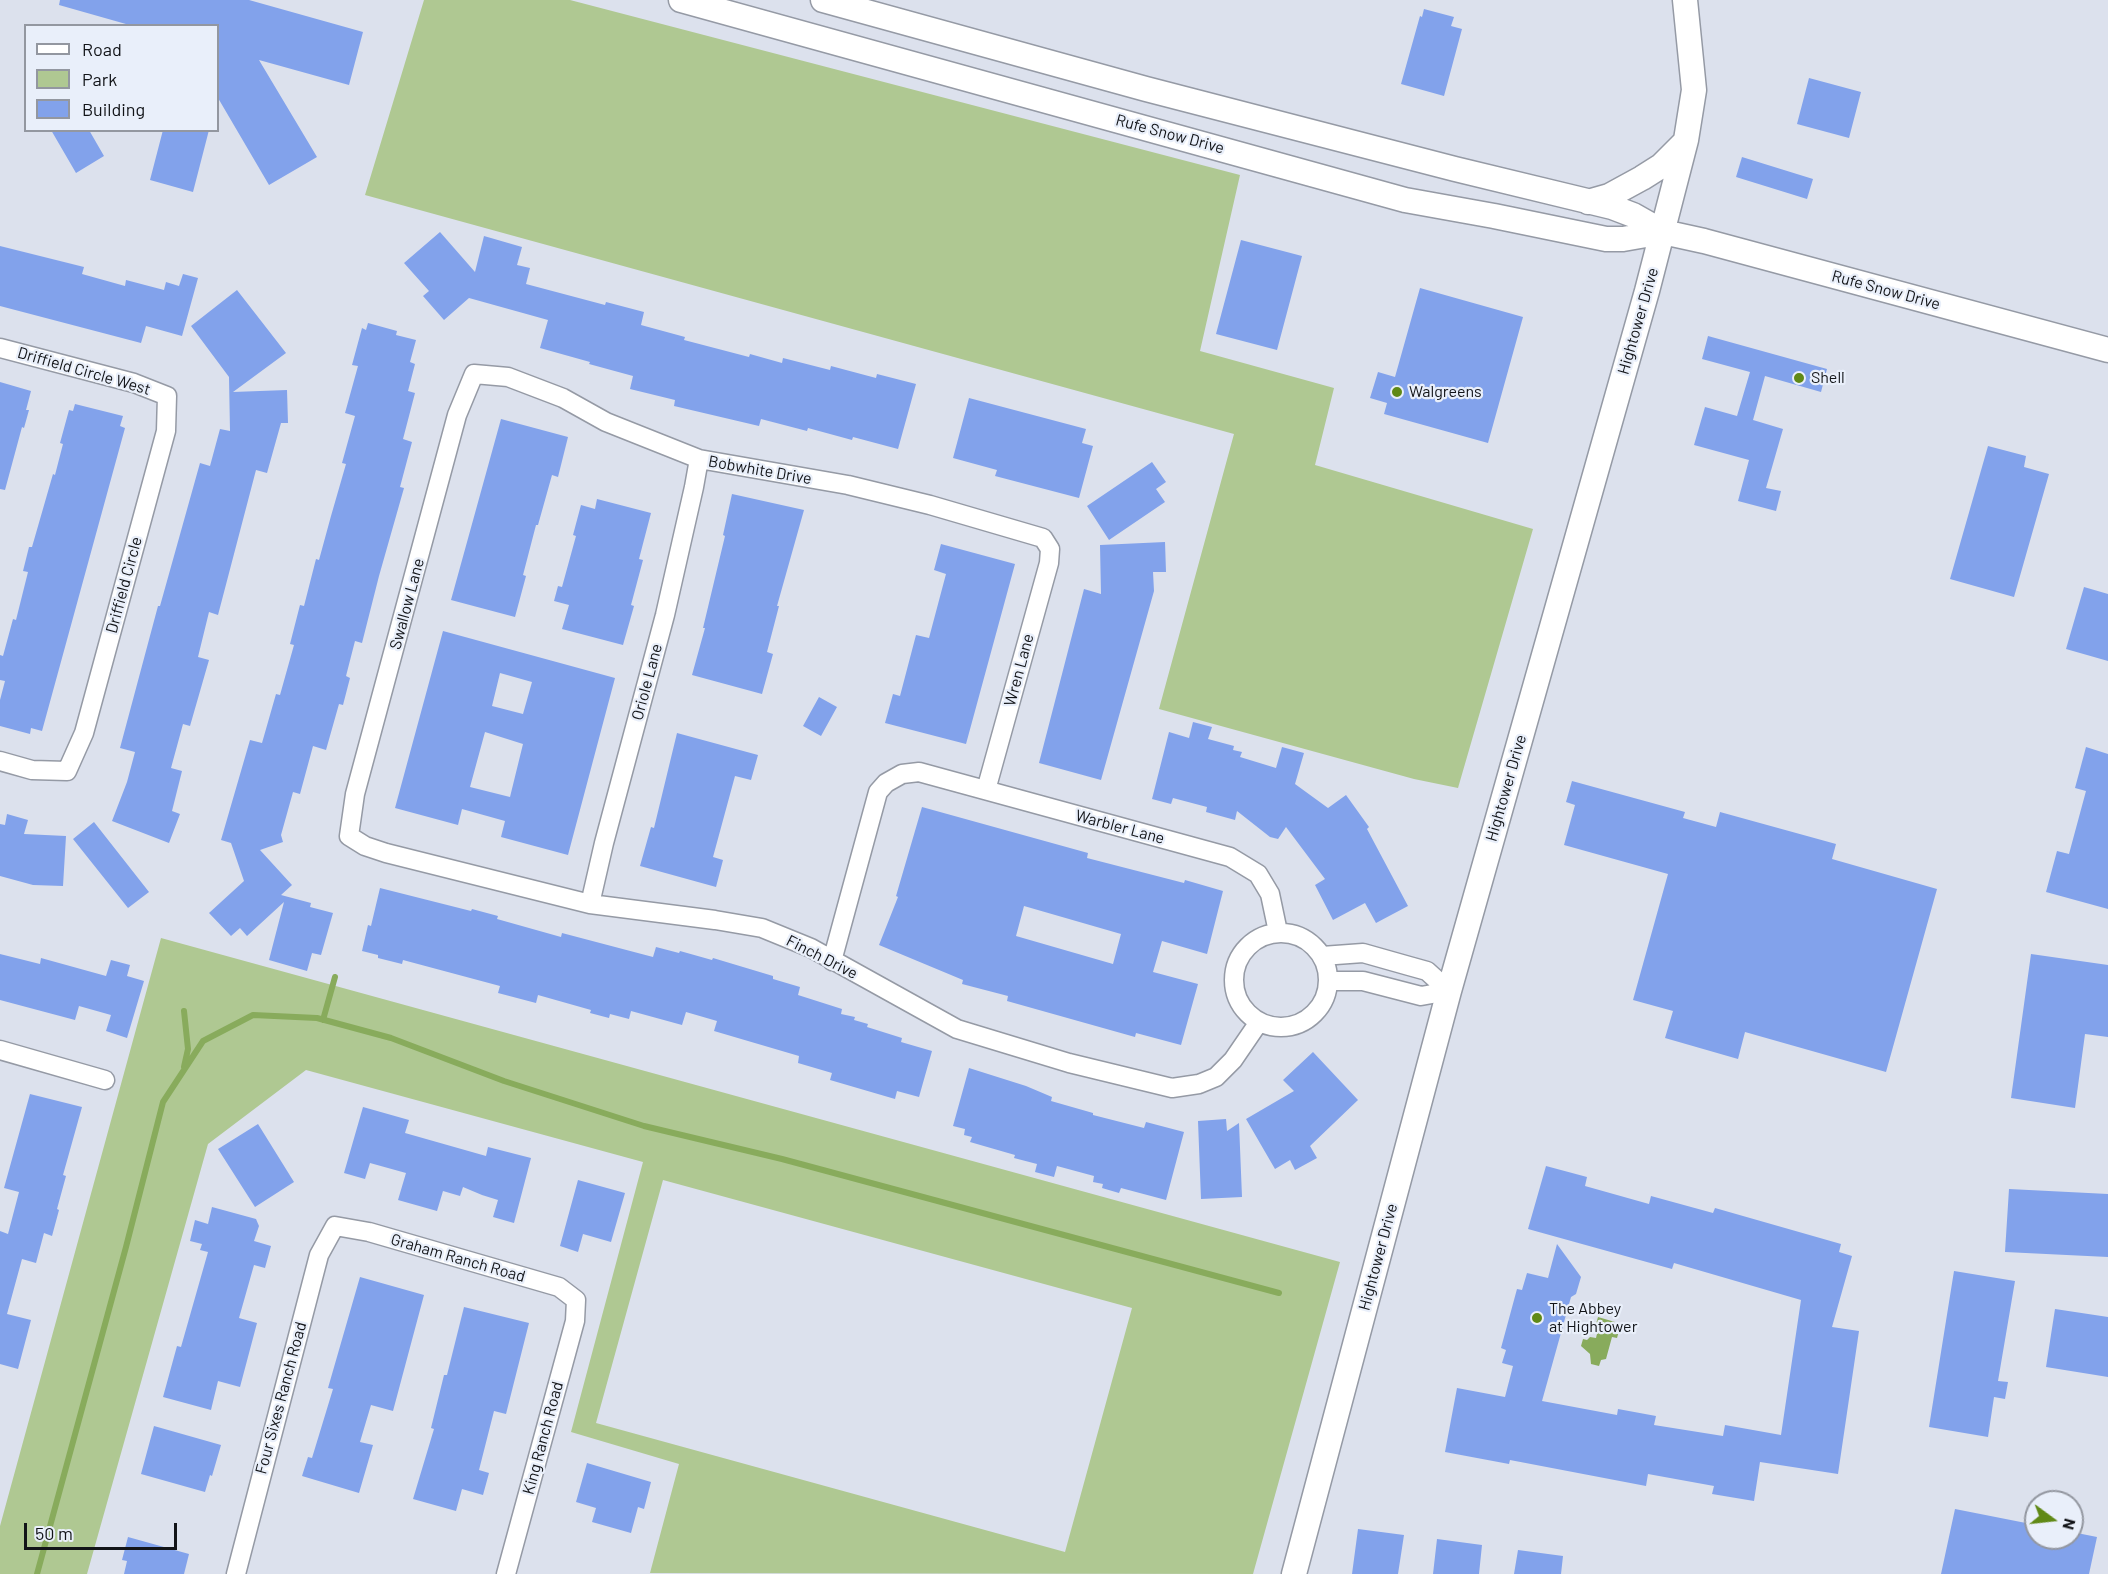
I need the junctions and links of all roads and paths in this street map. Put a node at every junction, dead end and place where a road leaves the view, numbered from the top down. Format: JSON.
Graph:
{"nodes":[{"id":1,"x":681,"y":0,"type":"edge"},
{"id":2,"x":823,"y":0,"type":"edge"},
{"id":3,"x":1685,"y":0,"type":"edge"},
{"id":4,"x":1686,"y":140,"type":"junction"},
{"id":5,"x":1588,"y":202,"type":"junction"},
{"id":6,"x":1663,"y":232,"type":"junction"},
{"id":7,"x":0,"y":348,"type":"edge"},
{"id":8,"x":2108,"y":350,"type":"edge"},
{"id":9,"x":474,"y":374,"type":"joint"},
{"id":10,"x":167,"y":396,"type":"joint"},
{"id":11,"x":699,"y":459,"type":"junction"},
{"id":12,"x":1050,"y":549,"type":"joint"},
{"id":13,"x":0,"y":761,"type":"edge"},
{"id":14,"x":986,"y":790,"type":"junction"},
{"id":15,"x":349,"y":836,"type":"joint"},
{"id":16,"x":590,"y":904,"type":"junction"},
{"id":17,"x":1278,"y":932,"type":"junction"},
{"id":18,"x":1322,"y":956,"type":"junction"},
{"id":19,"x":832,"y":961,"type":"junction"},
{"id":20,"x":1328,"y":981,"type":"junction"},
{"id":21,"x":1449,"y":991,"type":"junction"},
{"id":22,"x":1258,"y":1022,"type":"junction"},
{"id":23,"x":0,"y":1050,"type":"edge"},
{"id":24,"x":105,"y":1080,"type":"dead end"},
{"id":25,"x":335,"y":1226,"type":"joint"},
{"id":26,"x":576,"y":1300,"type":"joint"},
{"id":27,"x":236,"y":1574,"type":"edge"},
{"id":28,"x":506,"y":1574,"type":"edge"},
{"id":29,"x":1294,"y":1574,"type":"edge"}],
"edges":[{"from":1,"to":6,"type":"main road","name":"Rufe Snow Drive"},
{"from":2,"to":5,"type":"main road","name":"Rufe Snow Drive"},
{"from":3,"to":4,"type":"main road","name":"Hightower Drive"},
{"from":4,"to":5,"type":"main road"},
{"from":4,"to":6,"type":"main road","name":"Hightower Drive"},
{"from":5,"to":6,"type":"main road","name":"Rufe Snow Drive"},
{"from":6,"to":8,"type":"main road","name":"Rufe Snow Drive"},
{"from":6,"to":21,"type":"main road","name":"Hightower Drive"},
{"from":7,"to":10,"type":"street","name":"Driffield Circle West"},
{"from":9,"to":11,"type":"street","name":"Bobwhite Drive"},
{"from":9,"to":15,"type":"street","name":"Swallow Lane"},
{"from":10,"to":13,"type":"street","name":"Driffield Circle"},
{"from":11,"to":12,"type":"street","name":"Bobwhite Drive"},
{"from":11,"to":16,"type":"street","name":"Oriole Lane"},
{"from":12,"to":14,"type":"street","name":"Wren Lane"},
{"from":14,"to":17,"type":"street","name":"Warbler Lane"},
{"from":14,"to":19,"type":"street","name":"Warbler Lane"},
{"from":15,"to":16,"type":"street","name":"Finch Drive"},
{"from":16,"to":19,"type":"street","name":"Finch Drive"},
{"from":17,"to":18,"type":"street"},
{"from":17,"to":22,"type":"street"},
{"from":18,"to":20,"type":"street"},
{"from":18,"to":21,"type":"street"},
{"from":19,"to":22,"type":"street","name":"Finch Drive"},
{"from":20,"to":21,"type":"street"},
{"from":20,"to":22,"type":"street"},
{"from":21,"to":29,"type":"main road","name":"Hightower Drive"},
{"from":23,"to":24,"type":"street"},
{"from":25,"to":26,"type":"street","name":"Graham Ranch Road"},
{"from":25,"to":27,"type":"street","name":"Four Sixes Ranch Road"},
{"from":26,"to":28,"type":"street","name":"King Ranch Road"}]}
